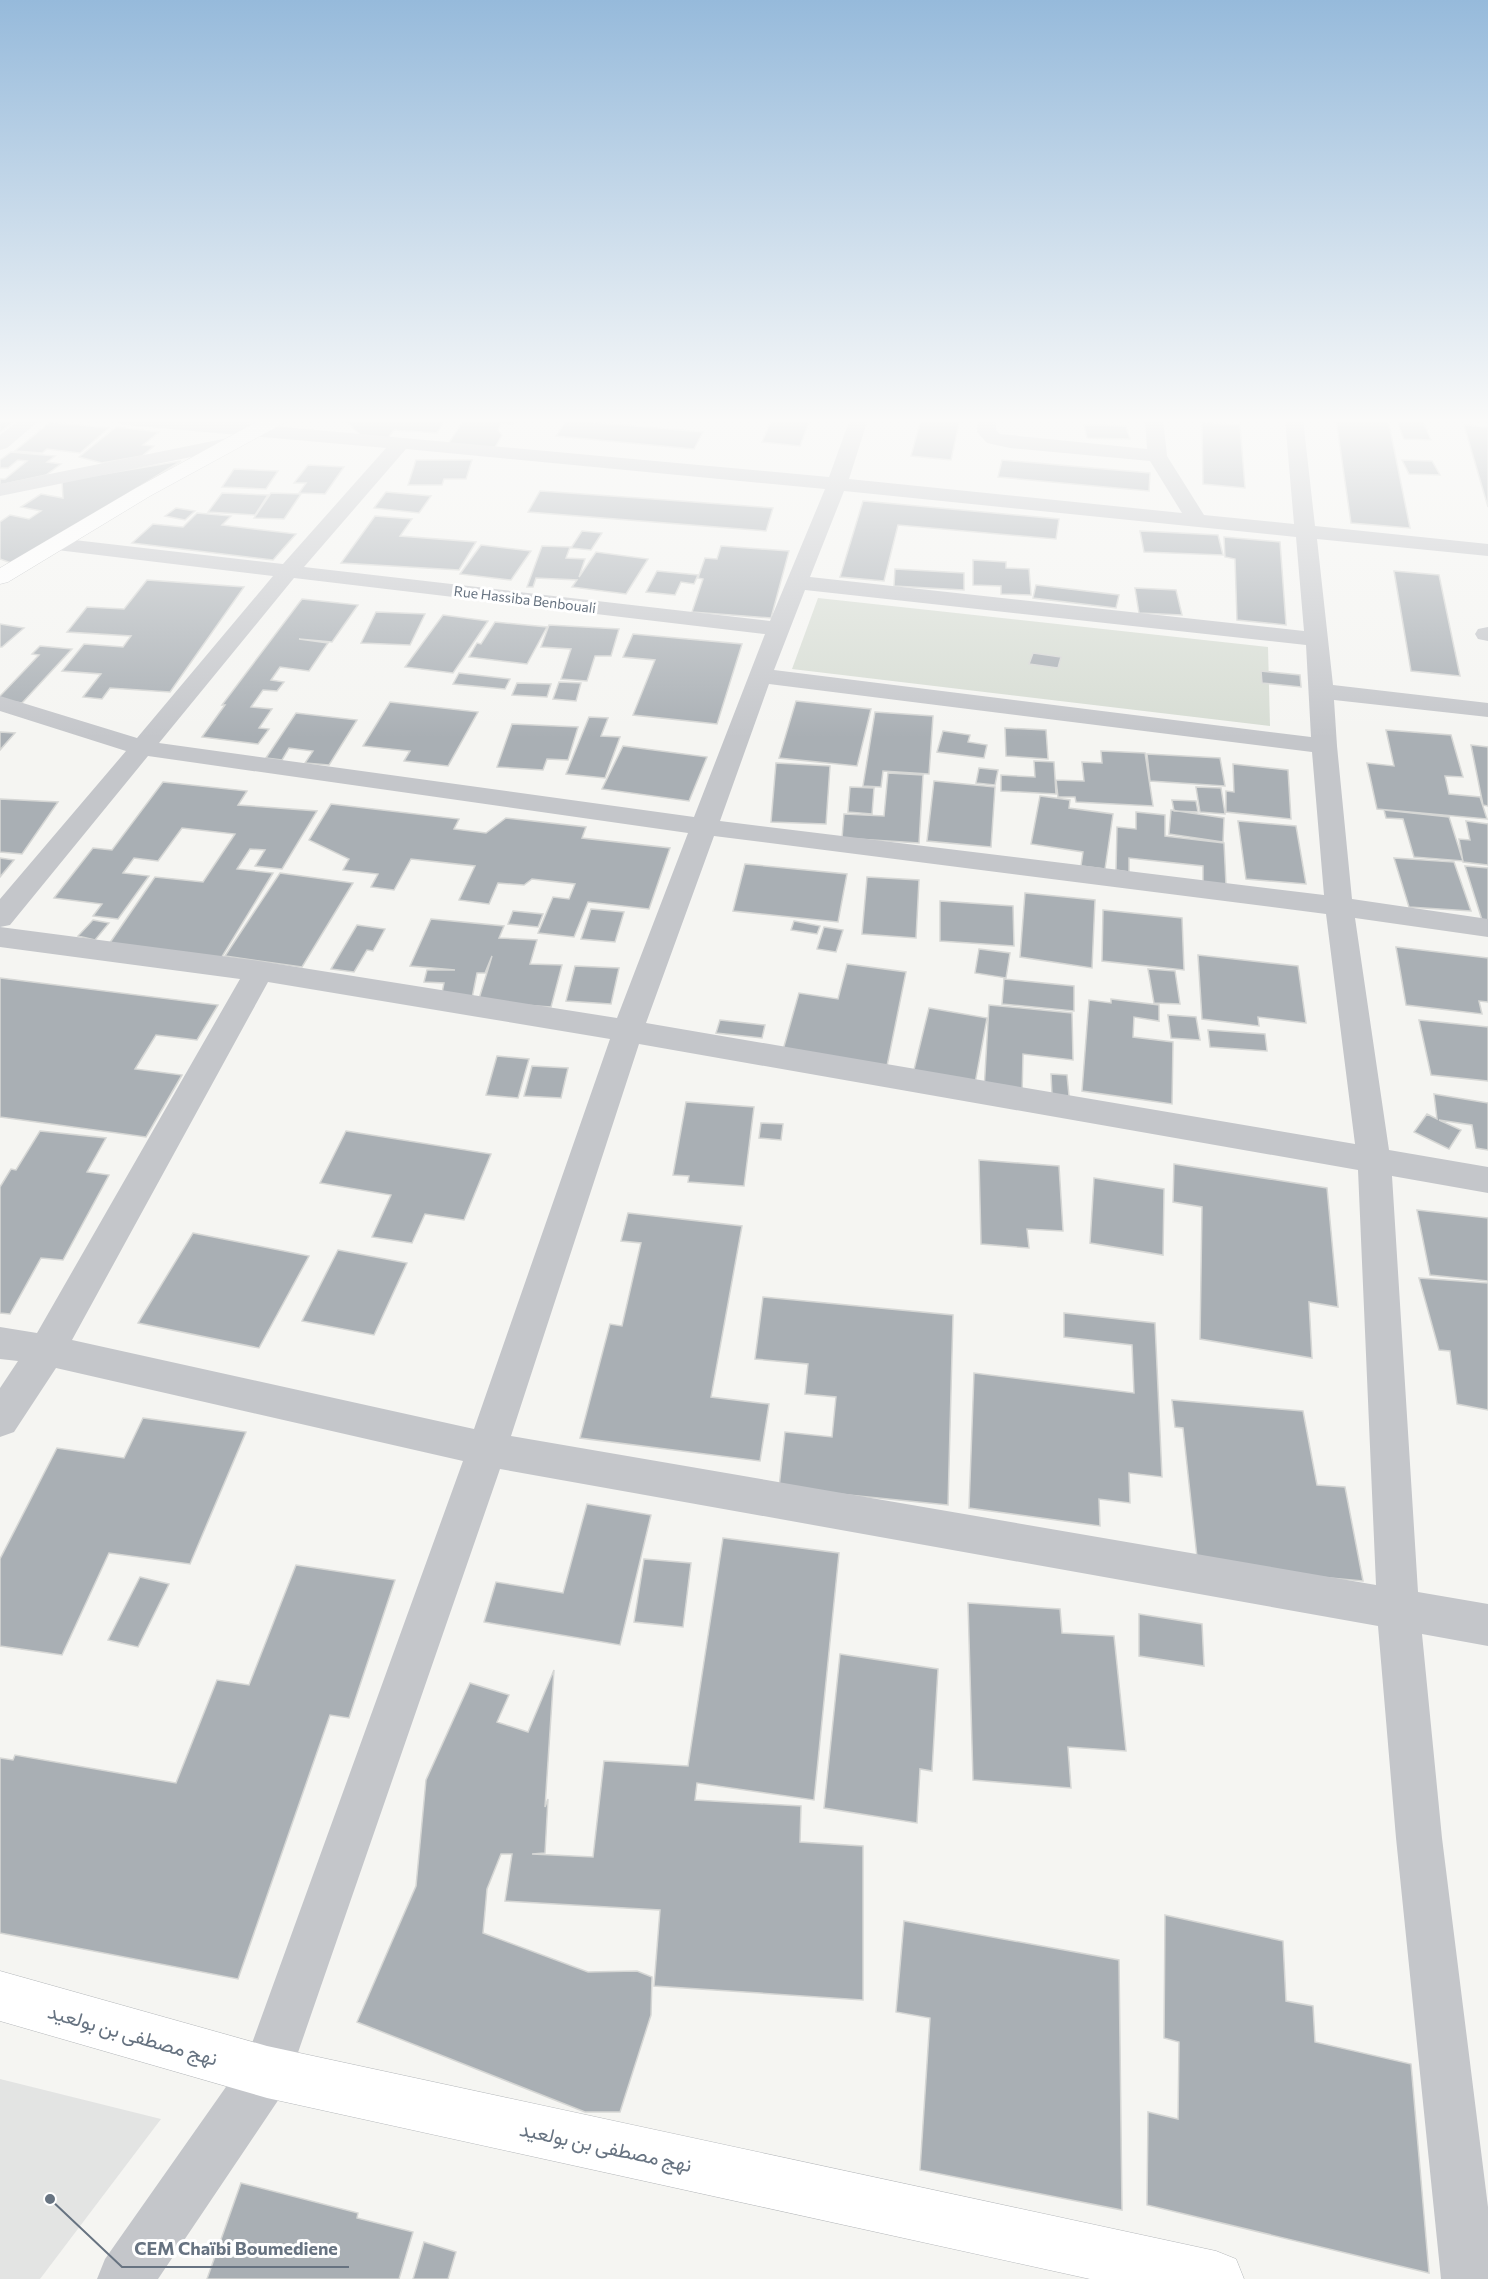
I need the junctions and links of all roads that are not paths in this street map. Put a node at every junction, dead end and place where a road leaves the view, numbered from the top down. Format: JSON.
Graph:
{"nodes":[{"id":1,"x":88,"y":525,"type":"edge"},
{"id":2,"x":329,"y":525,"type":"edge"},
{"id":3,"x":820,"y":525,"type":"edge"},
{"id":4,"x":1253,"y":525,"type":"edge"},
{"id":5,"x":1303,"y":525,"type":"edge"},
{"id":6,"x":1304,"y":531,"type":"junction"},
{"id":7,"x":57,"y":544,"type":"junction"},
{"id":8,"x":1488,"y":550,"type":"edge"},
{"id":9,"x":5,"y":570,"type":"edge"},
{"id":10,"x":289,"y":571,"type":"junction"},
{"id":11,"x":796,"y":582,"type":"junction"},
{"id":12,"x":778,"y":629,"type":"junction"},
{"id":13,"x":1315,"y":639,"type":"junction"},
{"id":14,"x":762,"y":676,"type":"junction"},
{"id":15,"x":1322,"y":691,"type":"junction"},
{"id":16,"x":0,"y":703,"type":"edge"},
{"id":17,"x":1488,"y":710,"type":"edge"},
{"id":18,"x":1324,"y":746,"type":"junction"},
{"id":19,"x":143,"y":748,"type":"junction"},
{"id":20,"x":704,"y":827,"type":"junction"},
{"id":21,"x":1339,"y":906,"type":"junction"},
{"id":22,"x":0,"y":918,"type":"edge"},
{"id":23,"x":1488,"y":928,"type":"edge"},
{"id":24,"x":0,"y":937,"type":"edge"},
{"id":25,"x":259,"y":971,"type":"junction"},
{"id":26,"x":628,"y":1032,"type":"junction"},
{"id":27,"x":1374,"y":1161,"type":"junction"},
{"id":28,"x":1488,"y":1180,"type":"edge"},
{"id":29,"x":0,"y":1343,"type":"edge"},
{"id":30,"x":47,"y":1350,"type":"junction"},
{"id":31,"x":0,"y":1420,"type":"edge"},
{"id":32,"x":487,"y":1449,"type":"junction"},
{"id":33,"x":1398,"y":1609,"type":"junction"},
{"id":34,"x":1488,"y":1625,"type":"edge"},
{"id":35,"x":0,"y":1996,"type":"edge"},
{"id":36,"x":267,"y":2072,"type":"junction"},
{"id":37,"x":125,"y":2279,"type":"edge"},
{"id":38,"x":1216,"y":2279,"type":"edge"},
{"id":39,"x":1469,"y":2279,"type":"edge"}],
"edges":[{"from":1,"to":7,"type":"main road"},
{"from":2,"to":10,"type":"street"},
{"from":3,"to":11,"type":"street"},
{"from":4,"to":6,"type":"street"},
{"from":5,"to":6,"type":"street"},
{"from":6,"to":8,"type":"street"},
{"from":6,"to":13,"type":"street"},
{"from":7,"to":9,"type":"main road"},
{"from":7,"to":10,"type":"street","name":"Rue Hassiba Benbouali"},
{"from":10,"to":12,"type":"street","name":"Rue Hassiba Benbouali"},
{"from":10,"to":19,"type":"street"},
{"from":11,"to":12,"type":"street"},
{"from":11,"to":13,"type":"street"},
{"from":12,"to":14,"type":"street"},
{"from":13,"to":15,"type":"street"},
{"from":14,"to":18,"type":"street"},
{"from":14,"to":20,"type":"street"},
{"from":15,"to":17,"type":"street"},
{"from":15,"to":18,"type":"street"},
{"from":16,"to":19,"type":"street"},
{"from":18,"to":21,"type":"street"},
{"from":19,"to":20,"type":"street"},
{"from":19,"to":22,"type":"street"},
{"from":20,"to":21,"type":"street"},
{"from":20,"to":26,"type":"street"},
{"from":21,"to":23,"type":"street"},
{"from":21,"to":27,"type":"street"},
{"from":24,"to":25,"type":"street"},
{"from":25,"to":26,"type":"street"},
{"from":25,"to":30,"type":"street"},
{"from":26,"to":27,"type":"street"},
{"from":26,"to":32,"type":"street"},
{"from":27,"to":28,"type":"street"},
{"from":27,"to":33,"type":"street"},
{"from":29,"to":30,"type":"street"},
{"from":30,"to":31,"type":"street"},
{"from":30,"to":32,"type":"street"},
{"from":32,"to":33,"type":"street"},
{"from":32,"to":36,"type":"street"},
{"from":33,"to":34,"type":"street"},
{"from":33,"to":39,"type":"street"},
{"from":35,"to":36,"type":"main road","name":"نهج مصطفى بن بولعيد"},
{"from":36,"to":37,"type":"street"},
{"from":36,"to":38,"type":"main road","name":"نهج مصطفى بن بولعيد"}]}
